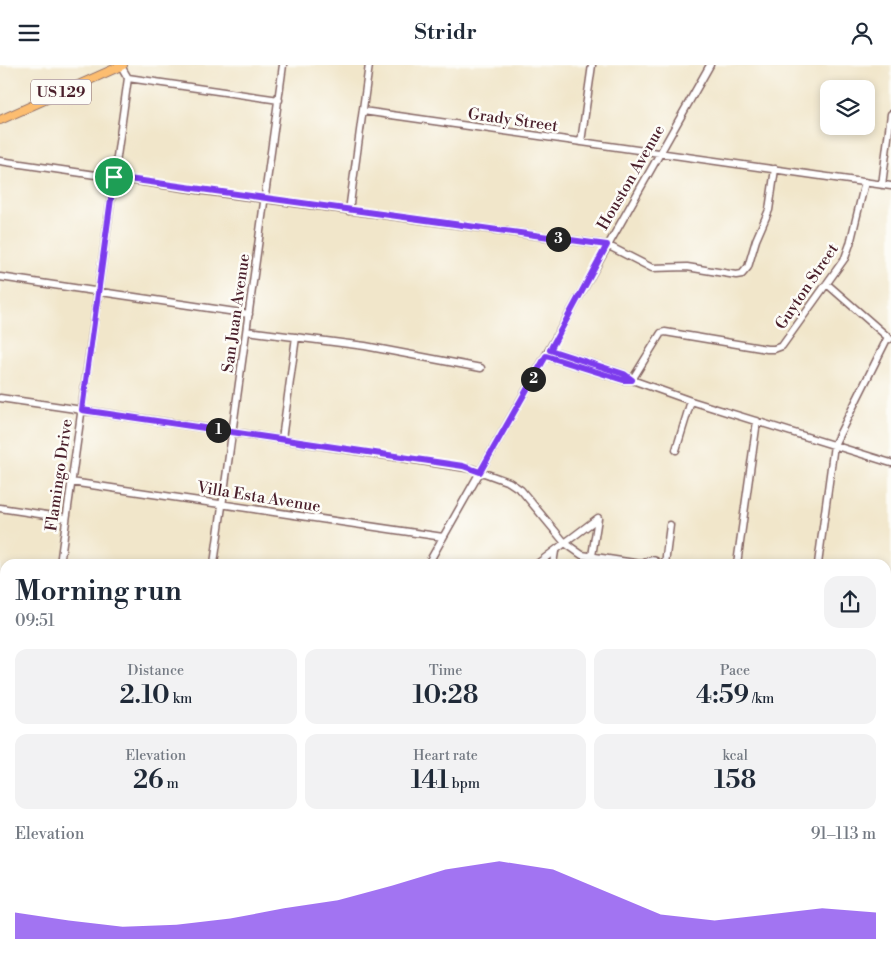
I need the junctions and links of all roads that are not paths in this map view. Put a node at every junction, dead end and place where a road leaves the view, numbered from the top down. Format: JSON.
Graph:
{"nodes":[{"id":1,"x":122,"y":65,"type":"edge"},
{"id":2,"x":283,"y":65,"type":"edge"},
{"id":3,"x":369,"y":65,"type":"edge"},
{"id":4,"x":592,"y":65,"type":"edge"},
{"id":5,"x":710,"y":65,"type":"edge"},
{"id":6,"x":128,"y":78,"type":"junction"},
{"id":7,"x":279,"y":100,"type":"junction"},
{"id":8,"x":363,"y":111,"type":"junction"},
{"id":9,"x":891,"y":114,"type":"edge"},
{"id":10,"x":0,"y":120,"type":"edge"},
{"id":11,"x":581,"y":142,"type":"junction"},
{"id":12,"x":659,"y":153,"type":"junction"},
{"id":13,"x":0,"y":161,"type":"edge"},
{"id":14,"x":776,"y":169,"type":"junction"},
{"id":15,"x":114,"y":177,"type":"junction"},
{"id":16,"x":864,"y":182,"type":"junction"},
{"id":17,"x":882,"y":185,"type":"junction"},
{"id":18,"x":891,"y":186,"type":"edge"},
{"id":19,"x":265,"y":199,"type":"junction"},
{"id":20,"x":349,"y":211,"type":"junction"},
{"id":21,"x":607,"y":245,"type":"junction"},
{"id":22,"x":0,"y":277,"type":"edge"},
{"id":23,"x":827,"y":284,"type":"junction"},
{"id":24,"x":98,"y":292,"type":"junction"},
{"id":25,"x":249,"y":314,"type":"junction"},
{"id":26,"x":247,"y":331,"type":"junction"},
{"id":27,"x":296,"y":337,"type":"junction"},
{"id":28,"x":889,"y":338,"type":"edge"},
{"id":29,"x":548,"y":353,"type":"junction"},
{"id":30,"x":481,"y":368,"type":"dead end"},
{"id":31,"x":632,"y":380,"type":"junction"},
{"id":32,"x":0,"y":398,"type":"edge"},
{"id":33,"x":691,"y":401,"type":"junction"},
{"id":34,"x":82,"y":410,"type":"junction"},
{"id":35,"x":757,"y":421,"type":"junction"},
{"id":36,"x":233,"y":432,"type":"junction"},
{"id":37,"x":282,"y":439,"type":"junction"},
{"id":38,"x":834,"y":445,"type":"junction"},
{"id":39,"x":676,"y":450,"type":"dead end"},
{"id":40,"x":891,"y":463,"type":"edge"},
{"id":41,"x":480,"y":472,"type":"junction"},
{"id":42,"x":71,"y":482,"type":"junction"},
{"id":43,"x":222,"y":504,"type":"junction"},
{"id":44,"x":0,"y":508,"type":"edge"},
{"id":45,"x":66,"y":517,"type":"junction"},
{"id":46,"x":670,"y":525,"type":"dead end"},
{"id":47,"x":443,"y":537,"type":"junction"},
{"id":48,"x":564,"y":543,"type":"junction"},
{"id":49,"x":555,"y":551,"type":"junction"},
{"id":50,"x":592,"y":556,"type":"junction"},
{"id":51,"x":61,"y":559,"type":"edge"},
{"id":52,"x":215,"y":559,"type":"edge"},
{"id":53,"x":431,"y":559,"type":"edge"},
{"id":54,"x":544,"y":559,"type":"edge"},
{"id":55,"x":554,"y":559,"type":"edge"},
{"id":56,"x":611,"y":559,"type":"edge"},
{"id":57,"x":666,"y":559,"type":"edge"},
{"id":58,"x":738,"y":559,"type":"edge"},
{"id":59,"x":819,"y":559,"type":"edge"}],
"edges":[{"from":1,"to":6,"type":"street"},
{"from":1,"to":10,"type":"main road","number":"US 129"},
{"from":2,"to":7,"type":"street","name":"San Juan Avenue"},
{"from":3,"to":8,"type":"street"},
{"from":4,"to":11,"type":"street"},
{"from":5,"to":12,"type":"street","name":"Houston Avenue"},
{"from":6,"to":7,"type":"street"},
{"from":6,"to":15,"type":"street","name":"Flamingo Drive"},
{"from":7,"to":19,"type":"street","name":"San Juan Avenue"},
{"from":8,"to":11,"type":"street","name":"Grady Street"},
{"from":8,"to":20,"type":"street"},
{"from":9,"to":17,"type":"street"},
{"from":11,"to":12,"type":"street","name":"Grady Street"},
{"from":12,"to":14,"type":"street","name":"Grady Street"},
{"from":12,"to":21,"type":"street","name":"Houston Avenue"},
{"from":13,"to":15,"type":"street"},
{"from":14,"to":16,"type":"street","name":"Grady Street"},
{"from":14,"to":21,"type":"street"},
{"from":15,"to":19,"type":"street"},
{"from":15,"to":24,"type":"street","name":"Flamingo Drive"},
{"from":16,"to":17,"type":"street","name":"Grady Street"},
{"from":16,"to":23,"type":"street","name":"Guyton Street"},
{"from":17,"to":18,"type":"street","name":"Grady Street"},
{"from":19,"to":20,"type":"street"},
{"from":19,"to":25,"type":"street","name":"San Juan Avenue"},
{"from":20,"to":21,"type":"street"},
{"from":21,"to":29,"type":"street","name":"Houston Avenue"},
{"from":22,"to":24,"type":"street"},
{"from":23,"to":28,"type":"street"},
{"from":23,"to":31,"type":"street","name":"Guyton Street"},
{"from":24,"to":25,"type":"street"},
{"from":24,"to":34,"type":"street","name":"Flamingo Drive"},
{"from":25,"to":26,"type":"street","name":"San Juan Avenue"},
{"from":26,"to":27,"type":"street"},
{"from":26,"to":36,"type":"street","name":"San Juan Avenue"},
{"from":27,"to":30,"type":"street"},
{"from":27,"to":37,"type":"street"},
{"from":28,"to":38,"type":"street"},
{"from":29,"to":31,"type":"street"},
{"from":29,"to":41,"type":"street","name":"Houston Avenue"},
{"from":31,"to":33,"type":"street"},
{"from":32,"to":34,"type":"street"},
{"from":33,"to":35,"type":"street"},
{"from":33,"to":39,"type":"street"},
{"from":34,"to":36,"type":"street"},
{"from":34,"to":42,"type":"street","name":"Flamingo Drive"},
{"from":35,"to":38,"type":"street"},
{"from":35,"to":58,"type":"street"},
{"from":36,"to":37,"type":"street"},
{"from":36,"to":43,"type":"street","name":"San Juan Avenue"},
{"from":37,"to":41,"type":"street"},
{"from":38,"to":40,"type":"street"},
{"from":38,"to":59,"type":"street"},
{"from":41,"to":47,"type":"street","name":"Houston Avenue"},
{"from":41,"to":48,"type":"street"},
{"from":42,"to":43,"type":"street","name":"Villa Esta Avenue"},
{"from":42,"to":45,"type":"street","name":"Flamingo Drive"},
{"from":43,"to":47,"type":"street","name":"Villa Esta Avenue"},
{"from":43,"to":52,"type":"street","name":"San Juan Avenue"},
{"from":44,"to":45,"type":"street"},
{"from":45,"to":51,"type":"street","name":"Flamingo Drive"},
{"from":46,"to":57,"type":"street"},
{"from":47,"to":53,"type":"street","name":"Houston Avenue"},
{"from":48,"to":49,"type":"street"},
{"from":48,"to":50,"type":"street"},
{"from":48,"to":50,"type":"street"},
{"from":49,"to":54,"type":"street"},
{"from":49,"to":55,"type":"street"},
{"from":50,"to":56,"type":"street"}]}
